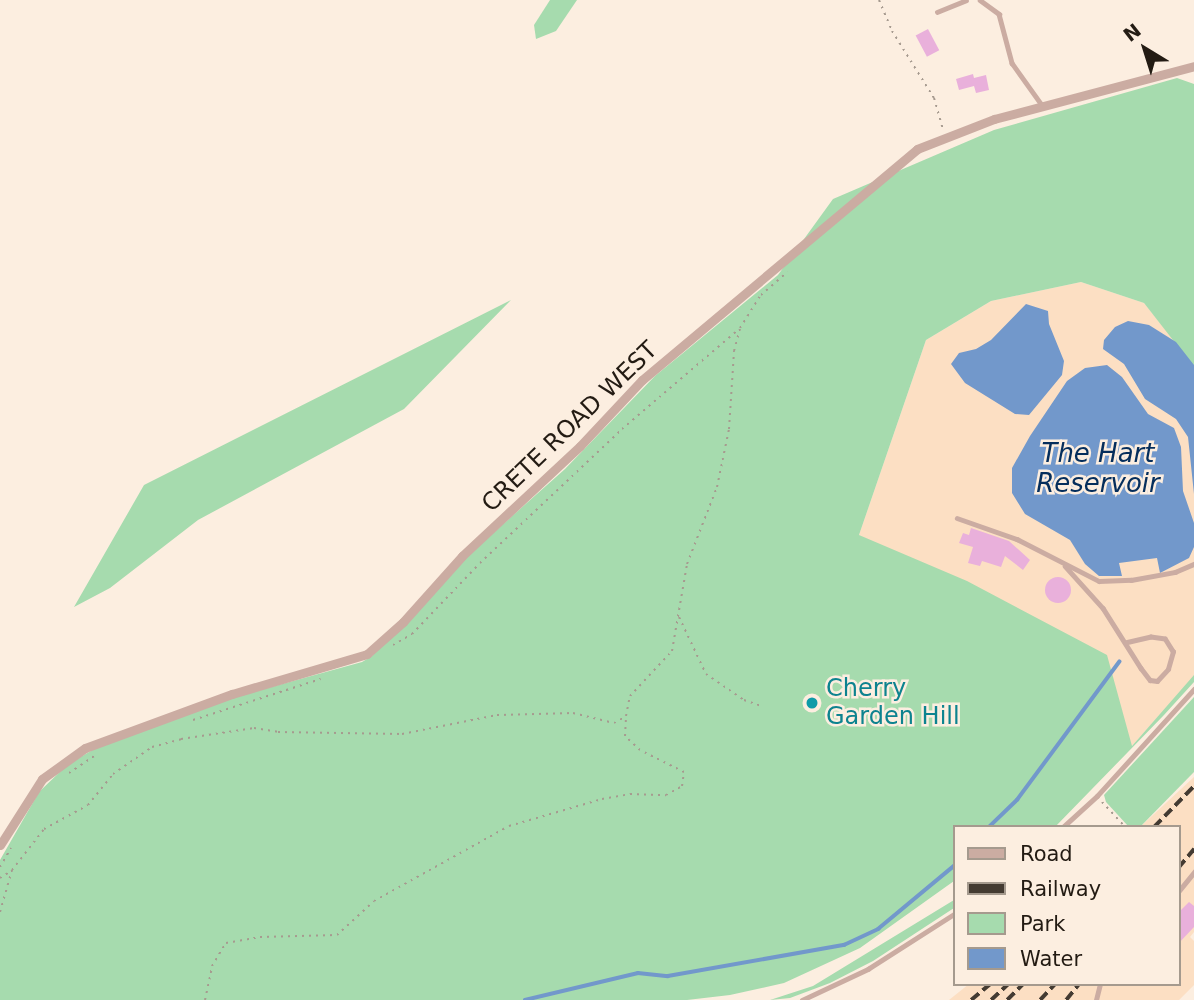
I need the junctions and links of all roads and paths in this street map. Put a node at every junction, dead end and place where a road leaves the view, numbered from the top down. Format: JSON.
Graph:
{"nodes":[{"id":1,"x":879,"y":0,"type":"edge"},
{"id":2,"x":966,"y":0,"type":"edge"},
{"id":3,"x":981,"y":0,"type":"edge"},
{"id":4,"x":937,"y":12,"type":"dead end"},
{"id":5,"x":1194,"y":66,"type":"edge"},
{"id":6,"x":1043,"y":106,"type":"junction"},
{"id":7,"x":945,"y":137,"type":"junction"},
{"id":8,"x":790,"y":270,"type":"dead end"},
{"id":9,"x":740,"y":328,"type":"junction"},
{"id":10,"x":957,"y":518,"type":"dead end"},
{"id":11,"x":1194,"y":564,"type":"edge"},
{"id":12,"x":1064,"y":565,"type":"junction"},
{"id":13,"x":678,"y":616,"type":"junction"},
{"id":14,"x":1126,"y":643,"type":"junction"},
{"id":15,"x":391,"y":646,"type":"dead end"},
{"id":16,"x":326,"y":677,"type":"dead end"},
{"id":17,"x":1194,"y":689,"type":"edge"},
{"id":18,"x":761,"y":706,"type":"dead end"},
{"id":19,"x":626,"y":716,"type":"junction"},
{"id":20,"x":188,"y":721,"type":"dead end"},
{"id":21,"x":101,"y":752,"type":"dead end"},
{"id":22,"x":68,"y":774,"type":"dead end"},
{"id":23,"x":1097,"y":796,"type":"junction"},
{"id":24,"x":1065,"y":825,"type":"edge"},
{"id":25,"x":1123,"y":825,"type":"edge"},
{"id":26,"x":14,"y":843,"type":"dead end"},
{"id":27,"x":0,"y":845,"type":"edge"},
{"id":28,"x":1,"y":866,"type":"edge"},
{"id":29,"x":12,"y":870,"type":"junction"},
{"id":30,"x":1194,"y":872,"type":"edge"},
{"id":31,"x":0,"y":878,"type":"edge"},
{"id":32,"x":1180,"y":890,"type":"edge"},
{"id":33,"x":0,"y":912,"type":"edge"},
{"id":34,"x":953,"y":915,"type":"edge"},
{"id":35,"x":205,"y":1000,"type":"edge"},
{"id":36,"x":802,"y":1000,"type":"edge"}],
"edges":[{"from":1,"to":7,"type":"path"},
{"from":2,"to":4,"type":"lane"},
{"from":3,"to":6,"type":"lane"},
{"from":5,"to":6,"type":"street","name":"CRETE ROAD WEST"},
{"from":6,"to":7,"type":"street","name":"CRETE ROAD WEST"},
{"from":7,"to":27,"type":"street","name":"CRETE ROAD WEST"},
{"from":8,"to":9,"type":"path"},
{"from":9,"to":13,"type":"path"},
{"from":9,"to":15,"type":"path"},
{"from":10,"to":12,"type":"lane"},
{"from":11,"to":12,"type":"lane"},
{"from":12,"to":14,"type":"lane"},
{"from":13,"to":18,"type":"path"},
{"from":13,"to":19,"type":"path"},
{"from":14,"to":14,"type":"lane"},
{"from":16,"to":20,"type":"path"},
{"from":17,"to":23,"type":"lane"},
{"from":19,"to":29,"type":"path"},
{"from":19,"to":35,"type":"path"},
{"from":21,"to":22,"type":"path"},
{"from":23,"to":24,"type":"lane"},
{"from":23,"to":25,"type":"path"},
{"from":26,"to":28,"type":"path"},
{"from":29,"to":31,"type":"path"},
{"from":29,"to":33,"type":"path"},
{"from":30,"to":32,"type":"lane"},
{"from":34,"to":36,"type":"lane"}]}
